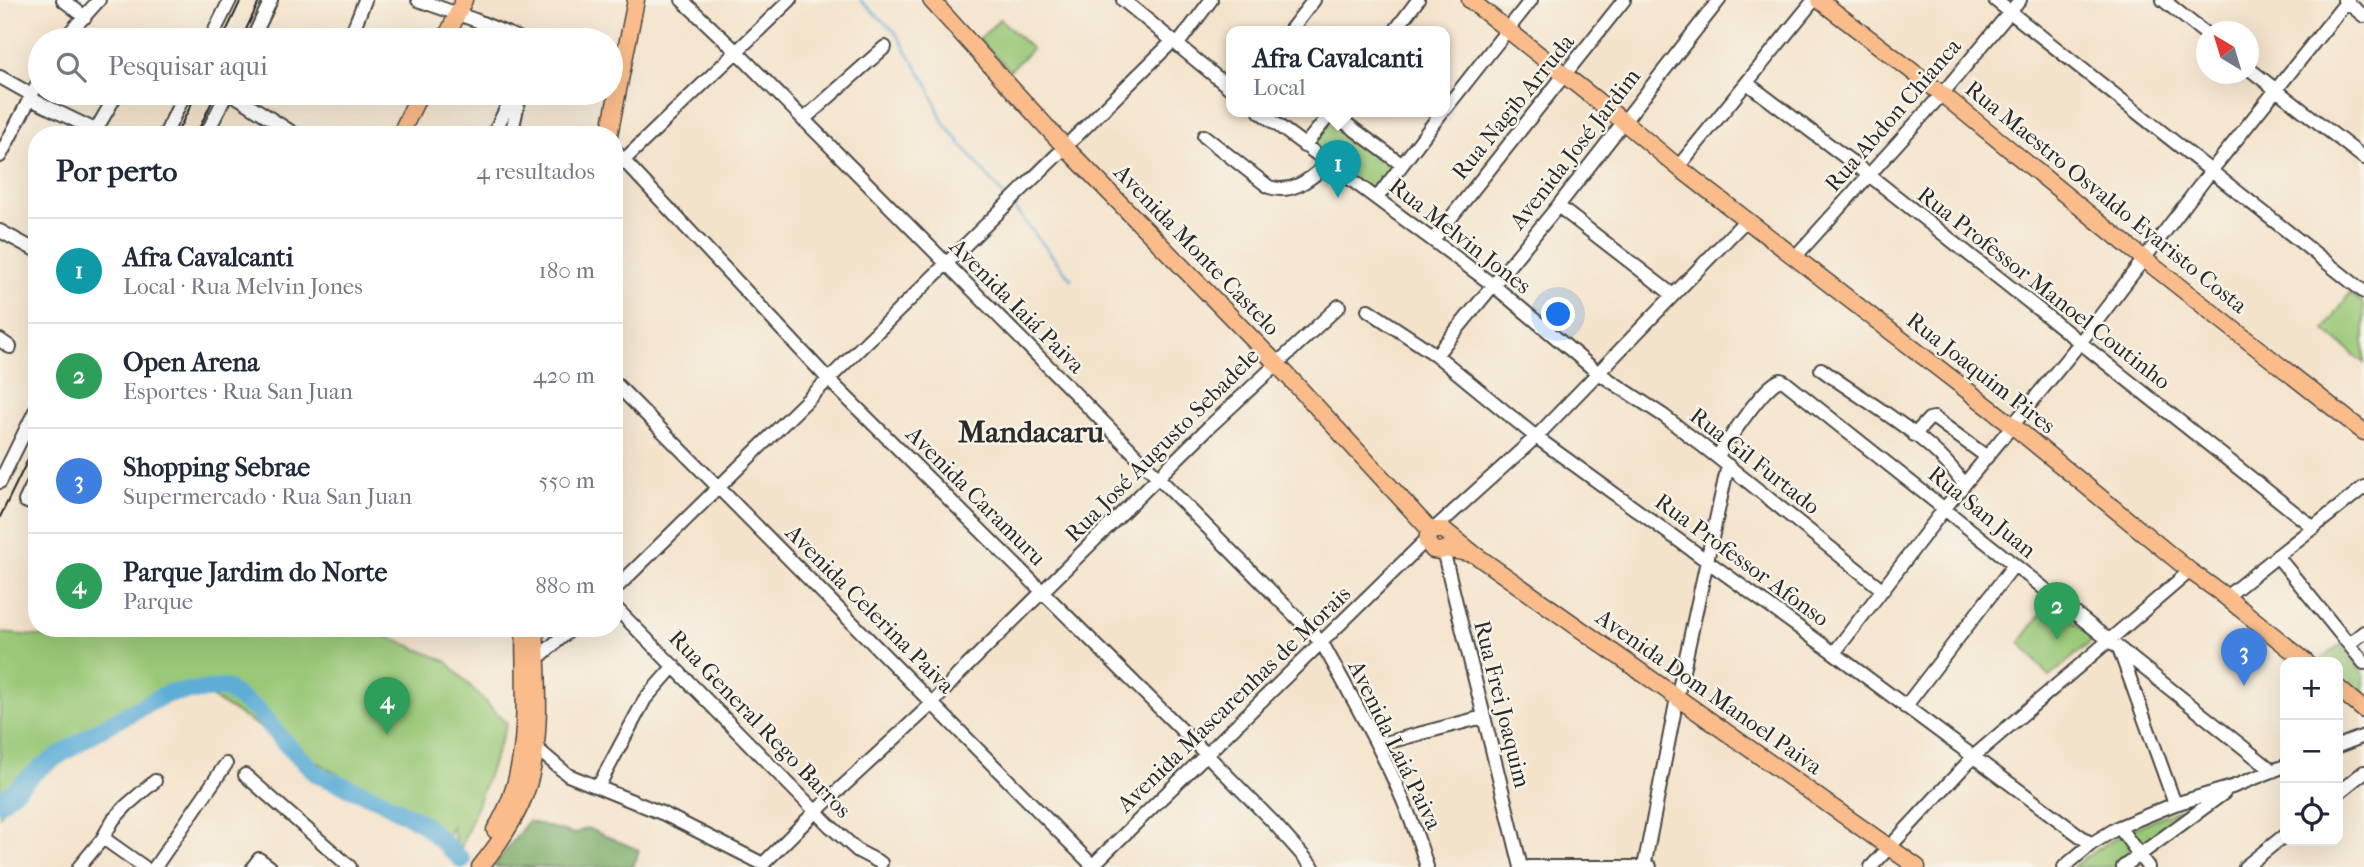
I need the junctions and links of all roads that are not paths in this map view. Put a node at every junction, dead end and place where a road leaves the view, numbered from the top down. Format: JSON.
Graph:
{"nodes":[{"id":1,"x":62,"y":0,"type":"edge"},
{"id":2,"x":99,"y":0,"type":"edge"},
{"id":3,"x":230,"y":0,"type":"edge"},
{"id":4,"x":271,"y":0,"type":"edge"},
{"id":5,"x":365,"y":0,"type":"edge"},
{"id":6,"x":418,"y":0,"type":"edge"},
{"id":7,"x":636,"y":0,"type":"edge"},
{"id":8,"x":682,"y":0,"type":"edge"},
{"id":9,"x":790,"y":0,"type":"edge"},
{"id":10,"x":1123,"y":0,"type":"edge"},
{"id":11,"x":1211,"y":0,"type":"edge"},
{"id":12,"x":1314,"y":0,"type":"edge"},
{"id":13,"x":1418,"y":0,"type":"edge"},
{"id":14,"x":1470,"y":0,"type":"edge"},
{"id":15,"x":1531,"y":0,"type":"edge"},
{"id":16,"x":1624,"y":0,"type":"edge"},
{"id":17,"x":1719,"y":0,"type":"edge"},
{"id":18,"x":1816,"y":0,"type":"edge"},
{"id":19,"x":1995,"y":0,"type":"edge"},
{"id":20,"x":2020,"y":0,"type":"edge"},
{"id":21,"x":2163,"y":0,"type":"edge"},
{"id":22,"x":933,"y":1,"type":"edge"},
{"id":23,"x":2346,"y":1,"type":"edge"},
{"id":24,"x":461,"y":7,"type":"edge"},
{"id":25,"x":2010,"y":12,"type":"junction"},
{"id":26,"x":2364,"y":16,"type":"edge"},
{"id":27,"x":85,"y":17,"type":"junction"},
{"id":28,"x":1294,"y":26,"type":"edge"},
{"id":29,"x":1398,"y":26,"type":"edge"},
{"id":30,"x":2196,"y":26,"type":"edge"},
{"id":31,"x":74,"y":28,"type":"edge"},
{"id":32,"x":216,"y":28,"type":"edge"},
{"id":33,"x":258,"y":28,"type":"edge"},
{"id":34,"x":354,"y":28,"type":"edge"},
{"id":35,"x":451,"y":28,"type":"edge"},
{"id":36,"x":498,"y":28,"type":"edge"},
{"id":37,"x":1508,"y":29,"type":"junction"},
{"id":38,"x":1176,"y":42,"type":"junction"},
{"id":39,"x":886,"y":47,"type":"dead end"},
{"id":40,"x":623,"y":48,"type":"edge"},
{"id":41,"x":736,"y":51,"type":"junction"},
{"id":42,"x":1566,"y":75,"type":"junction"},
{"id":43,"x":2259,"y":76,"type":"edge"},
{"id":44,"x":0,"y":77,"type":"edge"},
{"id":45,"x":1748,"y":83,"type":"junction"},
{"id":46,"x":1226,"y":85,"type":"edge"},
{"id":47,"x":2276,"y":90,"type":"junction"},
{"id":48,"x":28,"y":94,"type":"edge"},
{"id":49,"x":1942,"y":94,"type":"junction"},
{"id":50,"x":1450,"y":102,"type":"edge"},
{"id":51,"x":28,"y":104,"type":"edge"},
{"id":52,"x":46,"y":105,"type":"edge"},
{"id":53,"x":110,"y":105,"type":"edge"},
{"id":54,"x":179,"y":105,"type":"edge"},
{"id":55,"x":222,"y":105,"type":"edge"},
{"id":56,"x":248,"y":105,"type":"edge"},
{"id":57,"x":414,"y":105,"type":"edge"},
{"id":58,"x":508,"y":105,"type":"edge"},
{"id":59,"x":518,"y":105,"type":"edge"},
{"id":60,"x":612,"y":105,"type":"edge"},
{"id":61,"x":1266,"y":117,"type":"edge"},
{"id":62,"x":1328,"y":117,"type":"edge"},
{"id":63,"x":1339,"y":117,"type":"edge"},
{"id":64,"x":1438,"y":117,"type":"edge"},
{"id":65,"x":803,"y":120,"type":"junction"},
{"id":66,"x":1624,"y":122,"type":"junction"},
{"id":67,"x":83,"y":126,"type":"edge"},
{"id":68,"x":98,"y":126,"type":"edge"},
{"id":69,"x":169,"y":126,"type":"edge"},
{"id":70,"x":211,"y":126,"type":"edge"},
{"id":71,"x":281,"y":126,"type":"edge"},
{"id":72,"x":404,"y":126,"type":"edge"},
{"id":73,"x":497,"y":126,"type":"edge"},
{"id":74,"x":513,"y":126,"type":"edge"},
{"id":75,"x":610,"y":126,"type":"edge"},
{"id":76,"x":1204,"y":136,"type":"dead end"},
{"id":77,"x":1064,"y":146,"type":"junction"},
{"id":78,"x":1304,"y":146,"type":"junction"},
{"id":79,"x":0,"y":156,"type":"edge"},
{"id":80,"x":2364,"y":158,"type":"edge"},
{"id":81,"x":624,"y":160,"type":"joint"},
{"id":82,"x":1328,"y":164,"type":"junction"},
{"id":83,"x":1401,"y":164,"type":"junction"},
{"id":84,"x":1678,"y":167,"type":"junction"},
{"id":85,"x":2211,"y":171,"type":"junction"},
{"id":86,"x":1869,"y":175,"type":"junction"},
{"id":87,"x":1377,"y":198,"type":"junction"},
{"id":88,"x":1558,"y":206,"type":"junction"},
{"id":89,"x":1746,"y":220,"type":"junction"},
{"id":90,"x":0,"y":231,"type":"edge"},
{"id":91,"x":1433,"y":240,"type":"junction"},
{"id":92,"x":28,"y":246,"type":"edge"},
{"id":93,"x":1796,"y":257,"type":"junction"},
{"id":94,"x":2144,"y":259,"type":"junction"},
{"id":95,"x":946,"y":266,"type":"junction"},
{"id":96,"x":1493,"y":285,"type":"junction"},
{"id":97,"x":2364,"y":292,"type":"edge"},
{"id":98,"x":1673,"y":295,"type":"junction"},
{"id":99,"x":1339,"y":306,"type":"dead end"},
{"id":100,"x":1368,"y":310,"type":"dead end"},
{"id":101,"x":2078,"y":344,"type":"junction"},
{"id":102,"x":1437,"y":355,"type":"junction"},
{"id":103,"x":1276,"y":363,"type":"junction"},
{"id":104,"x":1821,"y":369,"type":"dead end"},
{"id":105,"x":1597,"y":372,"type":"junction"},
{"id":106,"x":829,"y":380,"type":"junction"},
{"id":107,"x":623,"y":391,"type":"edge"},
{"id":108,"x":28,"y":425,"type":"edge"},
{"id":109,"x":2012,"y":425,"type":"junction"},
{"id":110,"x":2364,"y":432,"type":"edge"},
{"id":111,"x":1914,"y":435,"type":"junction"},
{"id":112,"x":1536,"y":437,"type":"junction"},
{"id":113,"x":1987,"y":457,"type":"junction"},
{"id":114,"x":1723,"y":461,"type":"junction"},
{"id":115,"x":1159,"y":478,"type":"junction"},
{"id":116,"x":0,"y":482,"type":"edge"},
{"id":117,"x":1964,"y":485,"type":"junction"},
{"id":118,"x":2364,"y":487,"type":"edge"},
{"id":119,"x":720,"y":488,"type":"junction"},
{"id":120,"x":1945,"y":508,"type":"junction"},
{"id":121,"x":2314,"y":528,"type":"junction"},
{"id":122,"x":1439,"y":540,"type":"junction"},
{"id":123,"x":1474,"y":554,"type":"joint"},
{"id":124,"x":2277,"y":556,"type":"junction"},
{"id":125,"x":1706,"y":561,"type":"junction"},
{"id":126,"x":2014,"y":565,"type":"junction"},
{"id":127,"x":2190,"y":571,"type":"junction"},
{"id":128,"x":623,"y":581,"type":"edge"},
{"id":129,"x":1883,"y":590,"type":"junction"},
{"id":130,"x":1044,"y":592,"type":"junction"},
{"id":131,"x":2226,"y":597,"type":"junction"},
{"id":132,"x":623,"y":615,"type":"edge"},
{"id":133,"x":2364,"y":632,"type":"edge"},
{"id":134,"x":524,"y":637,"type":"edge"},
{"id":135,"x":536,"y":637,"type":"edge"},
{"id":136,"x":562,"y":637,"type":"edge"},
{"id":137,"x":2108,"y":639,"type":"junction"},
{"id":138,"x":1322,"y":643,"type":"junction"},
{"id":139,"x":2349,"y":644,"type":"junction"},
{"id":140,"x":2120,"y":651,"type":"junction"},
{"id":141,"x":1835,"y":653,"type":"junction"},
{"id":142,"x":2300,"y":657,"type":"edge"},
{"id":143,"x":537,"y":659,"type":"junction"},
{"id":144,"x":2364,"y":663,"type":"edge"},
{"id":145,"x":674,"y":666,"type":"junction"},
{"id":146,"x":2343,"y":692,"type":"edge"},
{"id":147,"x":1677,"y":698,"type":"junction"},
{"id":148,"x":933,"y":703,"type":"junction"},
{"id":149,"x":1905,"y":707,"type":"junction"},
{"id":150,"x":2364,"y":710,"type":"edge"},
{"id":151,"x":1483,"y":717,"type":"junction"},
{"id":152,"x":2364,"y":737,"type":"edge"},
{"id":153,"x":2343,"y":744,"type":"edge"},
{"id":154,"x":1377,"y":746,"type":"junction"},
{"id":155,"x":535,"y":747,"type":"junction"},
{"id":156,"x":1207,"y":755,"type":"junction"},
{"id":157,"x":1974,"y":756,"type":"junction"},
{"id":158,"x":226,"y":764,"type":"dead end"},
{"id":159,"x":2280,"y":768,"type":"edge"},
{"id":160,"x":2273,"y":771,"type":"junction"},
{"id":161,"x":2364,"y":772,"type":"edge"},
{"id":162,"x":245,"y":775,"type":"dead end"},
{"id":163,"x":155,"y":781,"type":"dead end"},
{"id":164,"x":598,"y":787,"type":"junction"},
{"id":165,"x":2232,"y":787,"type":"junction"},
{"id":166,"x":2343,"y":789,"type":"edge"},
{"id":167,"x":2175,"y":804,"type":"junction"},
{"id":168,"x":816,"y":811,"type":"junction"},
{"id":169,"x":2119,"y":827,"type":"junction"},
{"id":170,"x":103,"y":838,"type":"junction"},
{"id":171,"x":2280,"y":839,"type":"edge"},
{"id":172,"x":2091,"y":844,"type":"junction"},
{"id":173,"x":1891,"y":848,"type":"junction"},
{"id":174,"x":2138,"y":855,"type":"junction"},
{"id":175,"x":476,"y":863,"type":"edge"},
{"id":176,"x":881,"y":863,"type":"dead end"},
{"id":177,"x":1646,"y":866,"type":"edge"},
{"id":178,"x":79,"y":867,"type":"edge"},
{"id":179,"x":144,"y":867,"type":"edge"},
{"id":180,"x":155,"y":867,"type":"edge"},
{"id":181,"x":351,"y":867,"type":"edge"},
{"id":182,"x":1092,"y":867,"type":"edge"},
{"id":183,"x":1313,"y":867,"type":"edge"},
{"id":184,"x":1427,"y":867,"type":"edge"},
{"id":185,"x":1521,"y":867,"type":"edge"},
{"id":186,"x":1528,"y":867,"type":"edge"},
{"id":187,"x":1871,"y":867,"type":"edge"},
{"id":188,"x":1917,"y":867,"type":"edge"},
{"id":189,"x":2064,"y":867,"type":"edge"},
{"id":190,"x":2123,"y":867,"type":"edge"},
{"id":191,"x":2148,"y":867,"type":"edge"},
{"id":192,"x":2245,"y":867,"type":"edge"}],
"edges":[{"from":1,"to":27,"type":"street"},
{"from":2,"to":27,"type":"street"},
{"from":3,"to":32,"type":"street"},
{"from":4,"to":33,"type":"street"},
{"from":5,"to":34,"type":"street"},
{"from":6,"to":24,"type":"street"},
{"from":7,"to":40,"type":"main road"},
{"from":8,"to":41,"type":"street","name":"Avenida Iaiá Paiva"},
{"from":9,"to":41,"type":"street"},
{"from":10,"to":38,"type":"street"},
{"from":11,"to":38,"type":"street"},
{"from":12,"to":28,"type":"street"},
{"from":13,"to":29,"type":"street"},
{"from":14,"to":37,"type":"main road","name":"Rua Joaquim Pires"},
{"from":15,"to":37,"type":"street"},
{"from":16,"to":42,"type":"street","name":"Rua Nagib Arruda"},
{"from":17,"to":66,"type":"street","name":"Avenida José Jardim"},
{"from":18,"to":45,"type":"street"},
{"from":18,"to":49,"type":"main road","name":"Rua Maestro Osvaldo Evaristo Costa"},
{"from":19,"to":25,"type":"street"},
{"from":20,"to":25,"type":"street","name":"Rua Abdon Chianca"},
{"from":21,"to":30,"type":"street"},
{"from":22,"to":77,"type":"main road","name":"Avenida Monte Castelo"},
{"from":23,"to":26,"type":"street"},
{"from":23,"to":47,"type":"street"},
{"from":24,"to":35,"type":"main road"},
{"from":24,"to":36,"type":"street"},
{"from":25,"to":49,"type":"street","name":"Rua Abdon Chianca"},
{"from":25,"to":85,"type":"street"},
{"from":27,"to":31,"type":"street"},
{"from":37,"to":42,"type":"main road","name":"Rua Joaquim Pires"},
{"from":37,"to":50,"type":"street"},
{"from":38,"to":46,"type":"street"},
{"from":38,"to":77,"type":"street"},
{"from":39,"to":65,"type":"street"},
{"from":41,"to":65,"type":"street","name":"Avenida Iaiá Paiva"},
{"from":41,"to":81,"type":"street"},
{"from":42,"to":66,"type":"main road","name":"Rua Joaquim Pires"},
{"from":42,"to":91,"type":"street","name":"Rua Nagib Arruda"},
{"from":43,"to":47,"type":"street"},
{"from":44,"to":48,"type":"street"},
{"from":45,"to":84,"type":"street"},
{"from":45,"to":86,"type":"street","name":"Rua Professor Manoel Coutinho"},
{"from":47,"to":80,"type":"street"},
{"from":47,"to":85,"type":"street"},
{"from":49,"to":86,"type":"street","name":"Rua Abdon Chianca"},
{"from":49,"to":94,"type":"main road","name":"Rua Maestro Osvaldo Evaristo Costa"},
{"from":51,"to":79,"type":"street"},
{"from":52,"to":67,"type":"street"},
{"from":53,"to":68,"type":"street"},
{"from":54,"to":69,"type":"street"},
{"from":55,"to":70,"type":"street"},
{"from":56,"to":71,"type":"street"},
{"from":57,"to":72,"type":"main road"},
{"from":58,"to":73,"type":"street"},
{"from":59,"to":74,"type":"street"},
{"from":60,"to":75,"type":"main road"},
{"from":61,"to":78,"type":"street","name":"Rua Melvin Jones"},
{"from":62,"to":78,"type":"street"},
{"from":63,"to":83,"type":"street"},
{"from":64,"to":83,"type":"street"},
{"from":65,"to":95,"type":"street","name":"Avenida Iaiá Paiva"},
{"from":66,"to":84,"type":"main road","name":"Rua Joaquim Pires"},
{"from":66,"to":88,"type":"street","name":"Avenida José Jardim"},
{"from":76,"to":82,"type":"street"},
{"from":77,"to":95,"type":"street"},
{"from":77,"to":103,"type":"main road","name":"Avenida Monte Castelo"},
{"from":78,"to":82,"type":"street","name":"Rua Melvin Jones"},
{"from":81,"to":106,"type":"street","name":"Avenida Caramuru"},
{"from":82,"to":87,"type":"street","name":"Rua Melvin Jones"},
{"from":83,"to":87,"type":"street"},
{"from":84,"to":89,"type":"main road","name":"Rua Joaquim Pires"},
{"from":85,"to":94,"type":"street"},
{"from":85,"to":97,"type":"street"},
{"from":86,"to":93,"type":"street","name":"Rua Abdon Chianca"},
{"from":86,"to":101,"type":"street","name":"Rua Professor Manoel Coutinho"},
{"from":87,"to":91,"type":"street","name":"Rua Melvin Jones"},
{"from":88,"to":96,"type":"street","name":"Avenida José Jardim"},
{"from":88,"to":98,"type":"street"},
{"from":89,"to":93,"type":"main road","name":"Rua Joaquim Pires"},
{"from":89,"to":98,"type":"street"},
{"from":90,"to":92,"type":"street"},
{"from":91,"to":96,"type":"street","name":"Rua Melvin Jones"},
{"from":93,"to":109,"type":"main road","name":"Rua Joaquim Pires"},
{"from":94,"to":101,"type":"street"},
{"from":94,"to":110,"type":"main road","name":"Rua Maestro Osvaldo Evaristo Costa"},
{"from":95,"to":106,"type":"street"},
{"from":95,"to":115,"type":"street","name":"Avenida Iaiá Paiva"},
{"from":96,"to":102,"type":"street","name":"Avenida José Jardim"},
{"from":96,"to":105,"type":"street","name":"Rua Melvin Jones"},
{"from":98,"to":105,"type":"street"},
{"from":99,"to":103,"type":"street","name":"Rua José Augusto Sebadele"},
{"from":100,"to":102,"type":"street","name":"Rua Professor Afonso"},
{"from":101,"to":109,"type":"street"},
{"from":101,"to":121,"type":"street","name":"Rua Professor Manoel Coutinho"},
{"from":102,"to":112,"type":"street","name":"Rua Professor Afonso"},
{"from":103,"to":115,"type":"street","name":"Rua José Augusto Sebadele"},
{"from":103,"to":122,"type":"main road","name":"Avenida Monte Castelo"},
{"from":104,"to":111,"type":"street"},
{"from":105,"to":112,"type":"street"},
{"from":105,"to":114,"type":"street","name":"Rua Gil Furtado"},
{"from":106,"to":119,"type":"street"},
{"from":106,"to":130,"type":"street","name":"Avenida Caramuru"},
{"from":107,"to":119,"type":"street","name":"Avenida Celerina Paiva"},
{"from":108,"to":116,"type":"street"},
{"from":109,"to":113,"type":"street"},
{"from":109,"to":127,"type":"main road","name":"Rua Joaquim Pires"},
{"from":111,"to":113,"type":"street"},
{"from":111,"to":117,"type":"street"},
{"from":112,"to":122,"type":"street","name":"Avenida Mascarenhas de Morais"},
{"from":112,"to":125,"type":"street","name":"Rua Professor Afonso"},
{"from":113,"to":117,"type":"street"},
{"from":114,"to":120,"type":"street","name":"Rua San Juan"},
{"from":114,"to":125,"type":"street"},
{"from":114,"to":129,"type":"street","name":"Rua Gil Furtado"},
{"from":115,"to":130,"type":"street","name":"Rua José Augusto Sebadele"},
{"from":115,"to":138,"type":"street","name":"Avenida Iaiá Paiva"},
{"from":117,"to":120,"type":"street"},
{"from":118,"to":121,"type":"street"},
{"from":119,"to":128,"type":"street"},
{"from":119,"to":148,"type":"street","name":"Avenida Celerina Paiva"},
{"from":120,"to":126,"type":"street","name":"Rua San Juan"},
{"from":120,"to":129,"type":"street"},
{"from":121,"to":124,"type":"street"},
{"from":122,"to":123,"type":"main road","name":"Avenida Monte Castelo"},
{"from":122,"to":138,"type":"street","name":"Avenida Mascarenhas de Morais"},
{"from":122,"to":151,"type":"street","name":"Rua Frei Joaquim"},
{"from":123,"to":147,"type":"main road","name":"Avenida Dom Manoel Paiva"},
{"from":124,"to":131,"type":"street"},
{"from":124,"to":139,"type":"street"},
{"from":125,"to":141,"type":"street","name":"Rua Professor Afonso"},
{"from":125,"to":147,"type":"street"},
{"from":126,"to":137,"type":"street","name":"Rua San Juan"},
{"from":126,"to":149,"type":"street"},
{"from":127,"to":131,"type":"main road","name":"Rua Joaquim Pires"},
{"from":127,"to":137,"type":"street"},
{"from":129,"to":141,"type":"street"},
{"from":130,"to":148,"type":"street","name":"Rua José Augusto Sebadele"},
{"from":130,"to":156,"type":"street","name":"Avenida Caramuru"},
{"from":131,"to":142,"type":"main road","name":"Rua Joaquim Pires"},
{"from":132,"to":145,"type":"street","name":"Rua General Rego Barros"},
{"from":133,"to":139,"type":"street"},
{"from":134,"to":175,"type":"main road"},
{"from":135,"to":143,"type":"main road"},
{"from":136,"to":143,"type":"street"},
{"from":137,"to":140,"type":"street","name":"Rua San Juan"},
{"from":137,"to":157,"type":"street"},
{"from":138,"to":154,"type":"street","name":"Avenida Laiá Paiva"},
{"from":138,"to":156,"type":"street","name":"Avenida Mascarenhas de Morais"},
{"from":139,"to":144,"type":"street"},
{"from":140,"to":160,"type":"street","name":"Rua San Juan"},
{"from":140,"to":167,"type":"street"},
{"from":141,"to":149,"type":"street","name":"Rua Professor Afonso"},
{"from":143,"to":155,"type":"main road"},
{"from":145,"to":164,"type":"street"},
{"from":145,"to":168,"type":"street","name":"Rua General Rego Barros"},
{"from":146,"to":150,"type":"main road"},
{"from":147,"to":173,"type":"main road","name":"Avenida Dom Manoel Paiva"},
{"from":147,"to":177,"type":"street"},
{"from":148,"to":168,"type":"street","name":"Rua José Augusto Sebadele"},
{"from":148,"to":182,"type":"street","name":"Avenida Celerina Paiva"},
{"from":149,"to":157,"type":"street","name":"Rua Professor Afonso"},
{"from":151,"to":154,"type":"street"},
{"from":151,"to":185,"type":"street","name":"Rua Frei Joaquim"},
{"from":152,"to":153,"type":"street"},
{"from":154,"to":184,"type":"street","name":"Avenida Laiá Paiva"},
{"from":155,"to":164,"type":"street"},
{"from":155,"to":175,"type":"main road"},
{"from":156,"to":182,"type":"street","name":"Avenida Mascarenhas de Morais"},
{"from":156,"to":183,"type":"street","name":"Avenida Caramuru"},
{"from":157,"to":172,"type":"street","name":"Rua Professor Afonso"},
{"from":157,"to":173,"type":"street"},
{"from":158,"to":180,"type":"street"},
{"from":159,"to":160,"type":"street"},
{"from":160,"to":165,"type":"street"},
{"from":161,"to":166,"type":"street"},
{"from":162,"to":181,"type":"street"},
{"from":163,"to":170,"type":"street"},
{"from":164,"to":168,"type":"street","name":"Rua José Augusto Sebadele"},
{"from":165,"to":167,"type":"street"},
{"from":165,"to":174,"type":"street"},
{"from":167,"to":169,"type":"street"},
{"from":168,"to":176,"type":"street","name":"Rua General Rego Barros"},
{"from":169,"to":172,"type":"street"},
{"from":169,"to":174,"type":"street"},
{"from":170,"to":178,"type":"street"},
{"from":170,"to":179,"type":"street"},
{"from":171,"to":192,"type":"street"},
{"from":172,"to":189,"type":"street"},
{"from":173,"to":187,"type":"street"},
{"from":173,"to":188,"type":"main road","name":"Avenida Dom Manoel Paiva"},
{"from":174,"to":190,"type":"street"},
{"from":174,"to":191,"type":"street"},
{"from":177,"to":186,"type":"street"}]}
